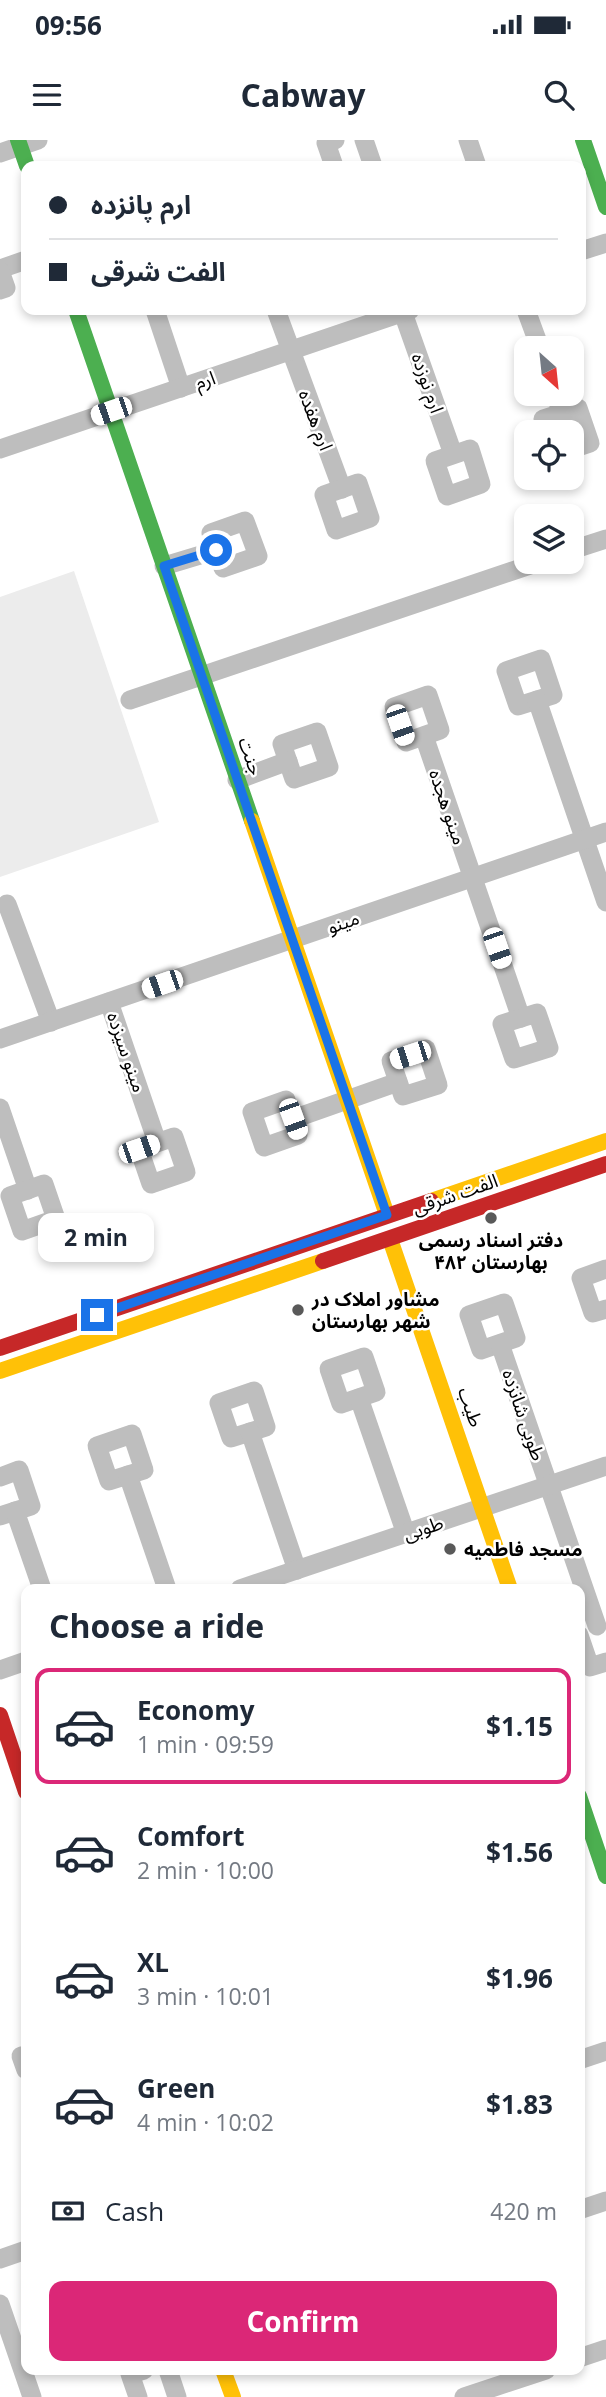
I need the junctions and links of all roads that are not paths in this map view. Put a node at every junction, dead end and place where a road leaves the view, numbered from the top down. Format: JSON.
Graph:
{"nodes":[{"id":1,"x":335,"y":140,"type":"edge"},
{"id":2,"x":364,"y":140,"type":"edge"},
{"id":3,"x":468,"y":140,"type":"edge"},
{"id":4,"x":583,"y":140,"type":"edge"},
{"id":5,"x":25,"y":142,"type":"edge"},
{"id":6,"x":0,"y":153,"type":"edge"},
{"id":7,"x":27,"y":161,"type":"edge"},
{"id":8,"x":332,"y":161,"type":"edge"},
{"id":9,"x":371,"y":161,"type":"edge"},
{"id":10,"x":475,"y":161,"type":"edge"},
{"id":11,"x":606,"y":207,"type":"edge"},
{"id":12,"x":606,"y":243,"type":"edge"},
{"id":13,"x":586,"y":249,"type":"edge"},
{"id":14,"x":21,"y":262,"type":"edge"},
{"id":15,"x":0,"y":270,"type":"edge"},
{"id":16,"x":0,"y":290,"type":"edge"},
{"id":17,"x":78,"y":315,"type":"edge"},
{"id":18,"x":157,"y":315,"type":"edge"},
{"id":19,"x":278,"y":315,"type":"edge"},
{"id":20,"x":394,"y":315,"type":"edge"},
{"id":21,"x":406,"y":315,"type":"edge"},
{"id":22,"x":528,"y":315,"type":"edge"},
{"id":23,"x":536,"y":336,"type":"edge"},
{"id":24,"x":290,"y":351,"type":"junction"},
{"id":25,"x":181,"y":388,"type":"junction"},
{"id":26,"x":559,"y":406,"type":"edge"},
{"id":27,"x":111,"y":411,"type":"junction"},
{"id":28,"x":562,"y":413,"type":"junction"},
{"id":29,"x":543,"y":420,"type":"edge"},
{"id":30,"x":582,"y":420,"type":"edge"},
{"id":31,"x":584,"y":426,"type":"edge"},
{"id":32,"x":584,"y":445,"type":"edge"},
{"id":33,"x":0,"y":449,"type":"edge"},
{"id":34,"x":453,"y":454,"type":"dead end"},
{"id":35,"x":342,"y":489,"type":"dead end"},
{"id":36,"x":606,"y":539,"type":"edge"},
{"id":37,"x":584,"y":546,"type":"edge"},
{"id":38,"x":216,"y":550,"type":"dead end"},
{"id":39,"x":164,"y":566,"type":"junction"},
{"id":40,"x":514,"y":571,"type":"edge"},
{"id":41,"x":202,"y":677,"type":"junction"},
{"id":42,"x":130,"y":700,"type":"dead end"},
{"id":43,"x":537,"y":700,"type":"dead end"},
{"id":44,"x":424,"y":736,"type":"dead end"},
{"id":45,"x":288,"y":761,"type":"dead end"},
{"id":46,"x":237,"y":780,"type":"junction"},
{"id":47,"x":606,"y":832,"type":"edge"},
{"id":48,"x":584,"y":839,"type":"junction"},
{"id":49,"x":473,"y":878,"type":"junction"},
{"id":50,"x":606,"y":902,"type":"edge"},
{"id":51,"x":7,"y":904,"type":"dead end"},
{"id":52,"x":292,"y":939,"type":"junction"},
{"id":53,"x":109,"y":1002,"type":"junction"},
{"id":54,"x":521,"y":1018,"type":"dead end"},
{"id":55,"x":51,"y":1022,"type":"junction"},
{"id":56,"x":0,"y":1039,"type":"edge"},
{"id":57,"x":398,"y":1082,"type":"dead end"},
{"id":58,"x":347,"y":1100,"type":"junction"},
{"id":59,"x":0,"y":1108,"type":"edge"},
{"id":60,"x":293,"y":1119,"type":"dead end"},
{"id":61,"x":606,"y":1141,"type":"edge"},
{"id":62,"x":157,"y":1142,"type":"dead end"},
{"id":63,"x":606,"y":1164,"type":"edge"},
{"id":64,"x":28,"y":1189,"type":"dead end"},
{"id":65,"x":387,"y":1215,"type":"junction"},
{"id":66,"x":390,"y":1239,"type":"junction"},
{"id":67,"x":606,"y":1269,"type":"edge"},
{"id":68,"x":606,"y":1309,"type":"edge"},
{"id":69,"x":500,"y":1344,"type":"dead end"},
{"id":70,"x":0,"y":1348,"type":"edge"},
{"id":71,"x":0,"y":1371,"type":"edge"},
{"id":72,"x":359,"y":1398,"type":"dead end"},
{"id":73,"x":250,"y":1432,"type":"dead end"},
{"id":74,"x":606,"y":1466,"type":"edge"},
{"id":75,"x":128,"y":1475,"type":"dead end"},
{"id":76,"x":0,"y":1477,"type":"edge"},
{"id":77,"x":548,"y":1485,"type":"junction"},
{"id":78,"x":483,"y":1507,"type":"junction"},
{"id":79,"x":8,"y":1514,"type":"edge"},
{"id":80,"x":406,"y":1534,"type":"junction"},
{"id":81,"x":297,"y":1570,"type":"junction"},
{"id":82,"x":40,"y":1584,"type":"edge"},
{"id":83,"x":165,"y":1584,"type":"edge"},
{"id":84,"x":255,"y":1584,"type":"edge"},
{"id":85,"x":508,"y":1584,"type":"edge"},
{"id":86,"x":577,"y":1584,"type":"edge"},
{"id":87,"x":585,"y":1612,"type":"edge"},
{"id":88,"x":590,"y":1629,"type":"edge"},
{"id":89,"x":606,"y":1662,"type":"edge"},
{"id":90,"x":21,"y":1663,"type":"edge"},
{"id":91,"x":0,"y":1670,"type":"edge"},
{"id":92,"x":0,"y":1715,"type":"edge"},
{"id":93,"x":21,"y":1777,"type":"edge"},
{"id":94,"x":585,"y":1814,"type":"edge"},
{"id":95,"x":606,"y":1877,"type":"edge"},
{"id":96,"x":606,"y":2051,"type":"edge"},
{"id":97,"x":585,"y":2058,"type":"edge"},
{"id":98,"x":606,"y":2201,"type":"edge"},
{"id":99,"x":585,"y":2208,"type":"edge"},
{"id":100,"x":21,"y":2251,"type":"edge"},
{"id":101,"x":0,"y":2259,"type":"edge"},
{"id":102,"x":0,"y":2304,"type":"edge"},
{"id":103,"x":606,"y":2349,"type":"edge"},
{"id":104,"x":585,"y":2356,"type":"edge"},
{"id":105,"x":21,"y":2365,"type":"edge"},
{"id":106,"x":24,"y":2375,"type":"edge"},
{"id":107,"x":130,"y":2375,"type":"edge"},
{"id":108,"x":170,"y":2375,"type":"edge"},
{"id":109,"x":225,"y":2375,"type":"edge"},
{"id":110,"x":534,"y":2375,"type":"edge"},
{"id":111,"x":516,"y":2382,"type":"edge"},
{"id":112,"x":495,"y":2384,"type":"edge"},
{"id":113,"x":32,"y":2397,"type":"edge"},
{"id":114,"x":138,"y":2397,"type":"edge"},
{"id":115,"x":177,"y":2397,"type":"edge"},
{"id":116,"x":233,"y":2397,"type":"edge"},
{"id":117,"x":464,"y":2397,"type":"edge"}],
"edges":[{"from":1,"to":8,"type":"street"},
{"from":2,"to":9,"type":"street"},
{"from":3,"to":10,"type":"street"},
{"from":4,"to":11,"type":"street"},
{"from":5,"to":6,"type":"street"},
{"from":5,"to":7,"type":"street"},
{"from":12,"to":13,"type":"street"},
{"from":14,"to":15,"type":"street"},
{"from":15,"to":16,"type":"street"},
{"from":17,"to":27,"type":"street","name":"جنت"},
{"from":18,"to":25,"type":"street"},
{"from":19,"to":24,"type":"street","name":"ارم هفده"},
{"from":20,"to":24,"type":"street","name":"ارم"},
{"from":21,"to":34,"type":"street","name":"ارم نوزده"},
{"from":22,"to":23,"type":"street"},
{"from":24,"to":25,"type":"street","name":"ارم"},
{"from":24,"to":35,"type":"street","name":"ارم هفده"},
{"from":25,"to":27,"type":"street","name":"ارم"},
{"from":26,"to":28,"type":"street"},
{"from":27,"to":33,"type":"street","name":"ارم"},
{"from":27,"to":39,"type":"street","name":"جنت"},
{"from":28,"to":29,"type":"street"},
{"from":28,"to":30,"type":"street"},
{"from":31,"to":32,"type":"street"},
{"from":36,"to":37,"type":"street"},
{"from":38,"to":39,"type":"street"},
{"from":39,"to":41,"type":"street","name":"جنت"},
{"from":40,"to":41,"type":"street"},
{"from":41,"to":42,"type":"street"},
{"from":41,"to":46,"type":"street","name":"جنت"},
{"from":43,"to":48,"type":"street"},
{"from":44,"to":49,"type":"street","name":"مینو هجده"},
{"from":45,"to":46,"type":"street"},
{"from":46,"to":52,"type":"street","name":"جنت"},
{"from":47,"to":48,"type":"street","name":"مینو"},
{"from":48,"to":49,"type":"street","name":"مینو"},
{"from":48,"to":50,"type":"street"},
{"from":49,"to":52,"type":"street","name":"مینو"},
{"from":49,"to":54,"type":"street","name":"مینو هجده"},
{"from":51,"to":55,"type":"street"},
{"from":52,"to":53,"type":"street","name":"مینو"},
{"from":52,"to":58,"type":"street","name":"جنت"},
{"from":53,"to":55,"type":"street","name":"مینو"},
{"from":53,"to":62,"type":"street","name":"مینو سیزده"},
{"from":55,"to":56,"type":"street","name":"مینو"},
{"from":57,"to":58,"type":"street"},
{"from":58,"to":60,"type":"street"},
{"from":58,"to":65,"type":"street","name":"جنت"},
{"from":59,"to":64,"type":"street"},
{"from":61,"to":65,"type":"street","name":"الفت شرقی"},
{"from":63,"to":66,"type":"street","name":"الفت شرقی"},
{"from":65,"to":70,"type":"street","name":"الفت شرقی"},
{"from":66,"to":71,"type":"street","name":"الفت شرقی"},
{"from":66,"to":78,"type":"street","name":"طیب"},
{"from":67,"to":68,"type":"street"},
{"from":69,"to":77,"type":"street","name":"طوبی شانزده"},
{"from":72,"to":80,"type":"street"},
{"from":73,"to":81,"type":"street"},
{"from":74,"to":77,"type":"street","name":"طوبی"},
{"from":75,"to":83,"type":"street"},
{"from":76,"to":79,"type":"street"},
{"from":77,"to":78,"type":"street","name":"طوبی"},
{"from":77,"to":86,"type":"street","name":"طوبی شانزده"},
{"from":78,"to":80,"type":"street","name":"طوبی"},
{"from":78,"to":85,"type":"street","name":"طیب"},
{"from":79,"to":82,"type":"street"},
{"from":80,"to":81,"type":"street","name":"طوبی"},
{"from":81,"to":84,"type":"street","name":"طوبی"},
{"from":87,"to":88,"type":"street","name":"طوبی شانزده"},
{"from":88,"to":89,"type":"street","name":"طوبی شانزده"},
{"from":90,"to":91,"type":"street"},
{"from":92,"to":93,"type":"street"},
{"from":94,"to":95,"type":"street"},
{"from":96,"to":97,"type":"street"},
{"from":98,"to":99,"type":"street"},
{"from":100,"to":101,"type":"street"},
{"from":102,"to":105,"type":"street"},
{"from":103,"to":104,"type":"street"},
{"from":106,"to":113,"type":"street"},
{"from":107,"to":114,"type":"street"},
{"from":108,"to":115,"type":"street"},
{"from":109,"to":116,"type":"street"},
{"from":110,"to":111,"type":"street"},
{"from":111,"to":112,"type":"street"},
{"from":112,"to":117,"type":"street"}]}
